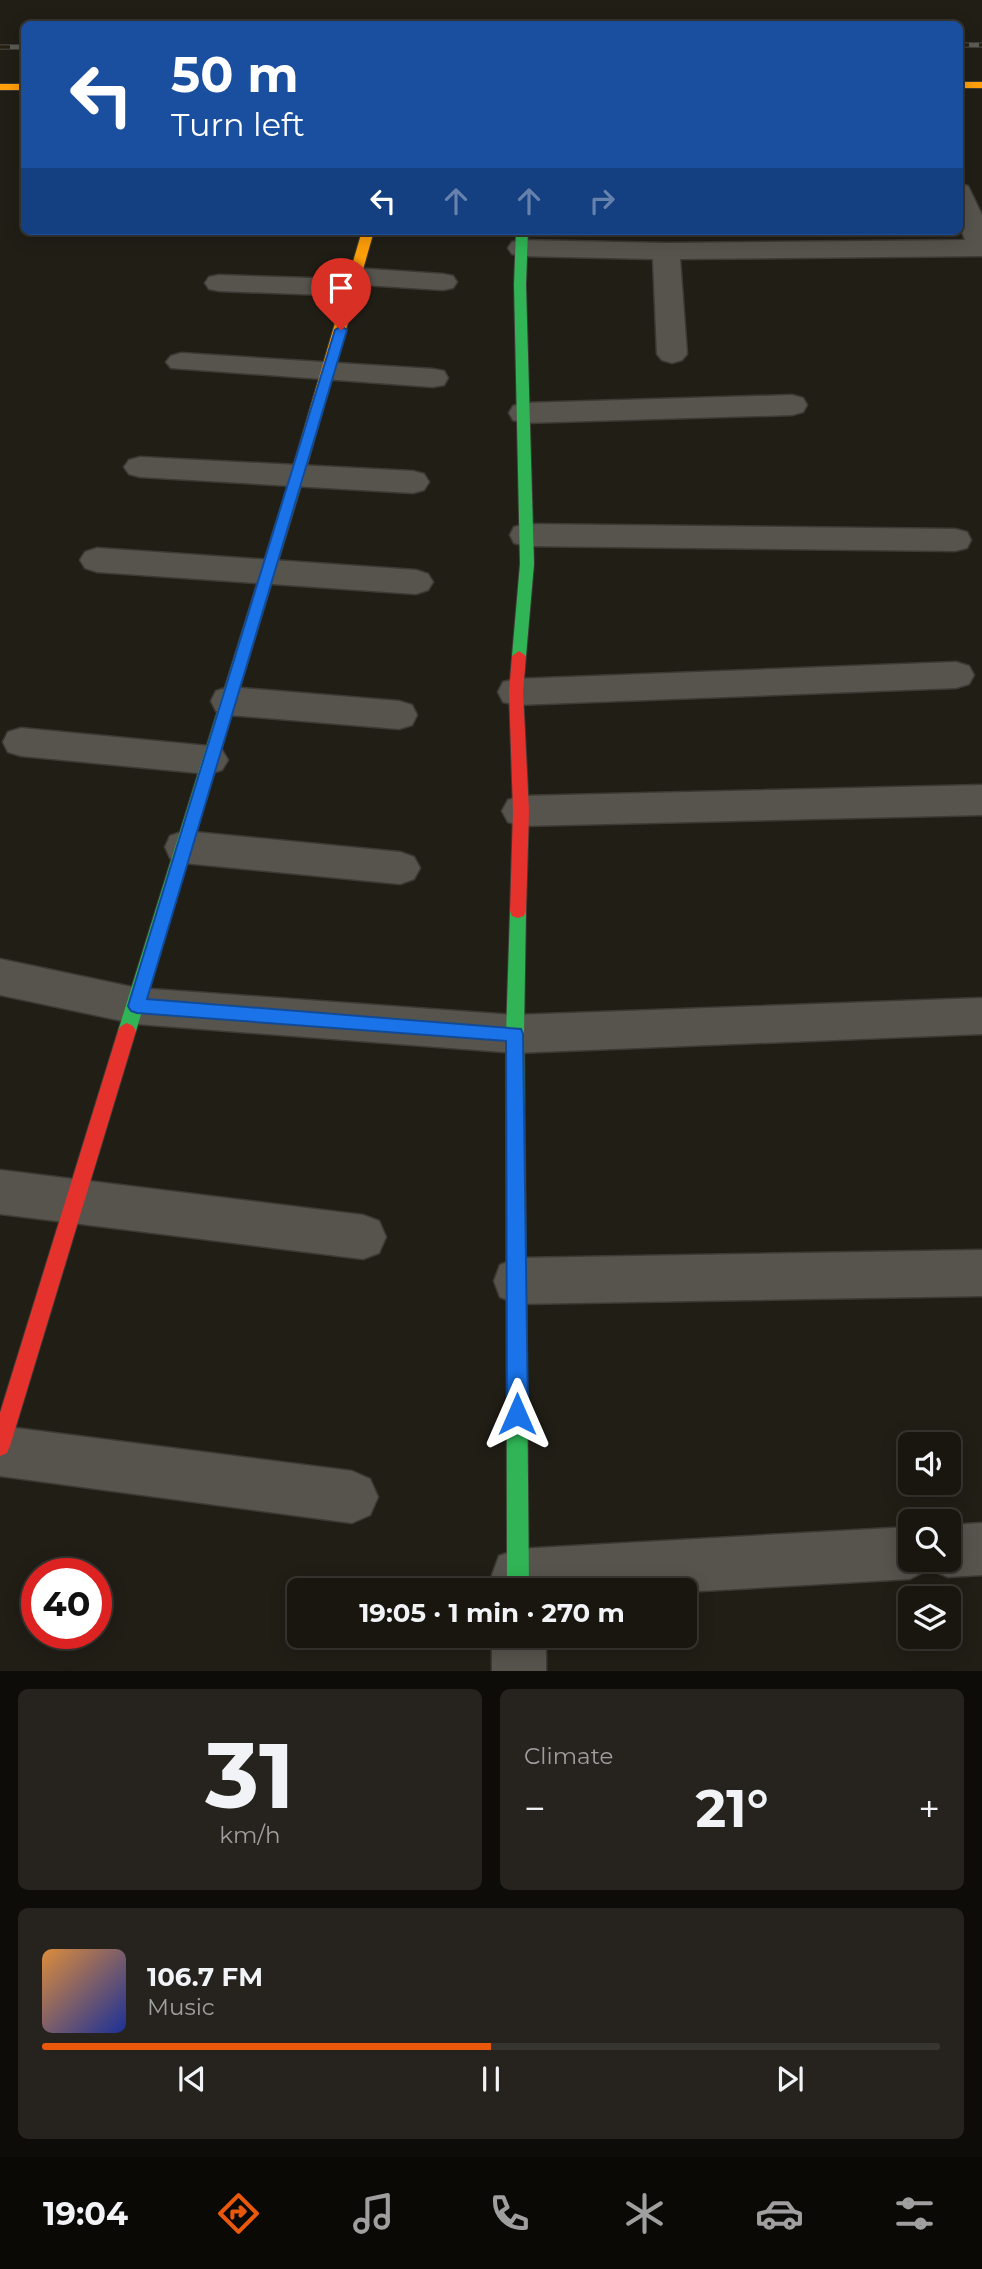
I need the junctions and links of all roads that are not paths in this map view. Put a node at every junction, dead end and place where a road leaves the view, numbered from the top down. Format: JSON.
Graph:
{"nodes":[{"id":1,"x":963,"y":85,"type":"edge"},
{"id":2,"x":982,"y":85,"type":"edge"},
{"id":3,"x":0,"y":87,"type":"edge"},
{"id":4,"x":21,"y":87,"type":"edge"},
{"id":5,"x":963,"y":198,"type":"edge"},
{"id":6,"x":976,"y":217,"type":"edge"},
{"id":7,"x":367,"y":235,"type":"edge"},
{"id":8,"x":522,"y":239,"type":"edge"},
{"id":9,"x":982,"y":247,"type":"edge"},
{"id":10,"x":666,"y":251,"type":"junction"},
{"id":11,"x":219,"y":282,"type":"dead end"},
{"id":12,"x":354,"y":282,"type":"junction"},
{"id":13,"x":443,"y":282,"type":"dead end"},
{"id":14,"x":672,"y":354,"type":"dead end"},
{"id":15,"x":181,"y":362,"type":"dead end"},
{"id":16,"x":329,"y":372,"type":"junction"},
{"id":17,"x":433,"y":378,"type":"dead end"},
{"id":18,"x":792,"y":405,"type":"dead end"},
{"id":19,"x":524,"y":413,"type":"junction"},
{"id":20,"x":140,"y":467,"type":"dead end"},
{"id":21,"x":297,"y":476,"type":"junction"},
{"id":22,"x":413,"y":482,"type":"dead end"},
{"id":23,"x":526,"y":535,"type":"junction"},
{"id":24,"x":954,"y":540,"type":"dead end"},
{"id":25,"x":97,"y":560,"type":"dead end"},
{"id":26,"x":268,"y":571,"type":"junction"},
{"id":27,"x":416,"y":582,"type":"dead end"},
{"id":28,"x":956,"y":676,"type":"dead end"},
{"id":29,"x":516,"y":692,"type":"junction"},
{"id":30,"x":229,"y":701,"type":"junction"},
{"id":31,"x":399,"y":715,"type":"dead end"},
{"id":32,"x":21,"y":742,"type":"dead end"},
{"id":33,"x":209,"y":760,"type":"junction"},
{"id":34,"x":982,"y":800,"type":"edge"},
{"id":35,"x":521,"y":811,"type":"junction"},
{"id":36,"x":184,"y":848,"type":"junction"},
{"id":37,"x":400,"y":868,"type":"dead end"},
{"id":38,"x":0,"y":978,"type":"edge"},
{"id":39,"x":137,"y":1006,"type":"junction"},
{"id":40,"x":982,"y":1016,"type":"edge"},
{"id":41,"x":515,"y":1034,"type":"junction"},
{"id":42,"x":0,"y":1192,"type":"edge"},
{"id":43,"x":76,"y":1202,"type":"junction"},
{"id":44,"x":363,"y":1237,"type":"dead end"},
{"id":45,"x":982,"y":1273,"type":"edge"},
{"id":46,"x":517,"y":1281,"type":"junction"},
{"id":47,"x":0,"y":1449,"type":"edge"},
{"id":48,"x":352,"y":1497,"type":"dead end"},
{"id":49,"x":982,"y":1549,"type":"edge"},
{"id":50,"x":961,"y":1550,"type":"edge"},
{"id":51,"x":898,"y":1554,"type":"edge"},
{"id":52,"x":518,"y":1578,"type":"edge"},
{"id":53,"x":583,"y":1578,"type":"edge"},
{"id":54,"x":519,"y":1648,"type":"edge"},
{"id":55,"x":519,"y":1671,"type":"edge"}],
"edges":[{"from":1,"to":2,"type":"street"},
{"from":3,"to":4,"type":"street"},
{"from":5,"to":6,"type":"street"},
{"from":6,"to":9,"type":"street"},
{"from":7,"to":12,"type":"street"},
{"from":8,"to":10,"type":"street"},
{"from":8,"to":19,"type":"street"},
{"from":9,"to":10,"type":"street"},
{"from":10,"to":14,"type":"street"},
{"from":11,"to":12,"type":"street"},
{"from":12,"to":13,"type":"street"},
{"from":12,"to":16,"type":"street"},
{"from":15,"to":16,"type":"street"},
{"from":16,"to":17,"type":"street"},
{"from":16,"to":21,"type":"street"},
{"from":18,"to":19,"type":"street"},
{"from":19,"to":23,"type":"street"},
{"from":20,"to":21,"type":"street"},
{"from":21,"to":22,"type":"street"},
{"from":21,"to":26,"type":"street"},
{"from":23,"to":24,"type":"street"},
{"from":23,"to":29,"type":"street"},
{"from":25,"to":26,"type":"street"},
{"from":26,"to":27,"type":"street"},
{"from":26,"to":30,"type":"street"},
{"from":28,"to":29,"type":"street"},
{"from":29,"to":35,"type":"street"},
{"from":30,"to":31,"type":"street"},
{"from":30,"to":33,"type":"street"},
{"from":32,"to":33,"type":"street"},
{"from":33,"to":36,"type":"street"},
{"from":34,"to":35,"type":"street"},
{"from":35,"to":41,"type":"street"},
{"from":36,"to":37,"type":"street"},
{"from":36,"to":39,"type":"street"},
{"from":38,"to":39,"type":"street"},
{"from":39,"to":41,"type":"street"},
{"from":39,"to":43,"type":"street"},
{"from":40,"to":41,"type":"street"},
{"from":41,"to":46,"type":"street"},
{"from":42,"to":43,"type":"street"},
{"from":43,"to":44,"type":"street"},
{"from":43,"to":47,"type":"street"},
{"from":45,"to":46,"type":"street"},
{"from":46,"to":52,"type":"street"},
{"from":47,"to":48,"type":"street"},
{"from":49,"to":50,"type":"street"},
{"from":51,"to":53,"type":"street"},
{"from":54,"to":55,"type":"street"}]}
